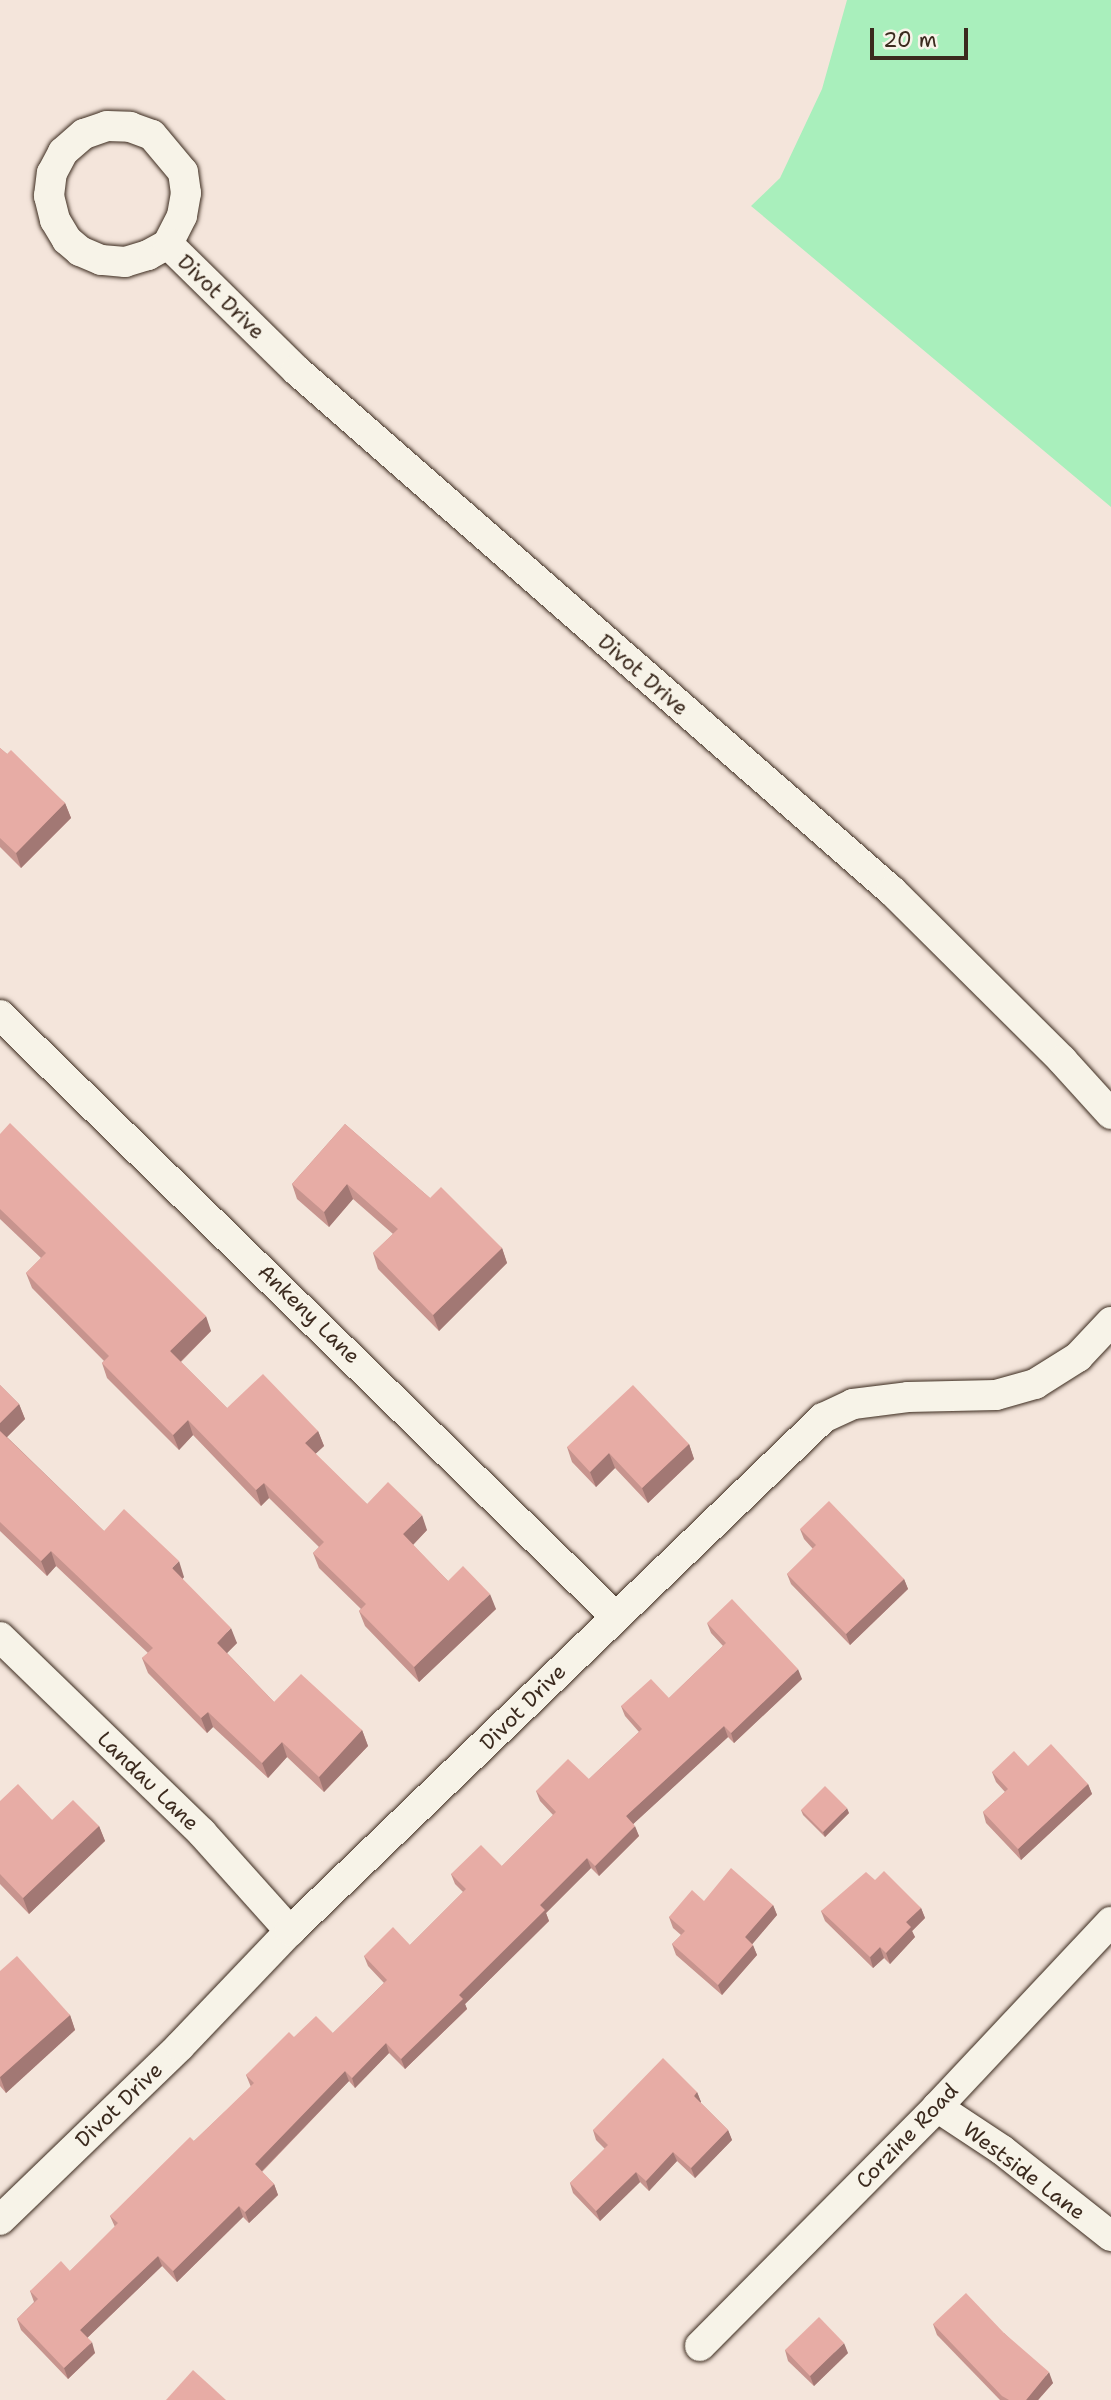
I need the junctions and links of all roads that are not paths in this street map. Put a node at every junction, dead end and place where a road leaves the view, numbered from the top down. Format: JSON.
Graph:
{"nodes":[{"id":1,"x":168,"y":244,"type":"junction"},
{"id":2,"x":0,"y":1015,"type":"edge"},
{"id":3,"x":1111,"y":1114,"type":"edge"},
{"id":4,"x":1111,"y":1322,"type":"edge"},
{"id":5,"x":615,"y":1616,"type":"junction"},
{"id":6,"x":0,"y":1637,"type":"edge"},
{"id":7,"x":1111,"y":1922,"type":"edge"},
{"id":8,"x":290,"y":1931,"type":"junction"},
{"id":9,"x":937,"y":2107,"type":"junction"},
{"id":10,"x":0,"y":2220,"type":"edge"},
{"id":11,"x":1111,"y":2236,"type":"edge"},
{"id":12,"x":700,"y":2346,"type":"dead end"}],
"edges":[{"from":1,"to":1,"type":"street","name":"Divot Drive"},
{"from":1,"to":3,"type":"street","name":"Divot Drive"},
{"from":2,"to":5,"type":"street","name":"Ankeny Lane"},
{"from":4,"to":5,"type":"street","name":"Divot Drive"},
{"from":5,"to":8,"type":"street","name":"Divot Drive"},
{"from":6,"to":8,"type":"street","name":"Landau Lane"},
{"from":7,"to":9,"type":"street","name":"Corzine Road"},
{"from":8,"to":10,"type":"street","name":"Divot Drive"},
{"from":9,"to":11,"type":"street","name":"Westside Lane"},
{"from":9,"to":12,"type":"street","name":"Corzine Road"}]}
